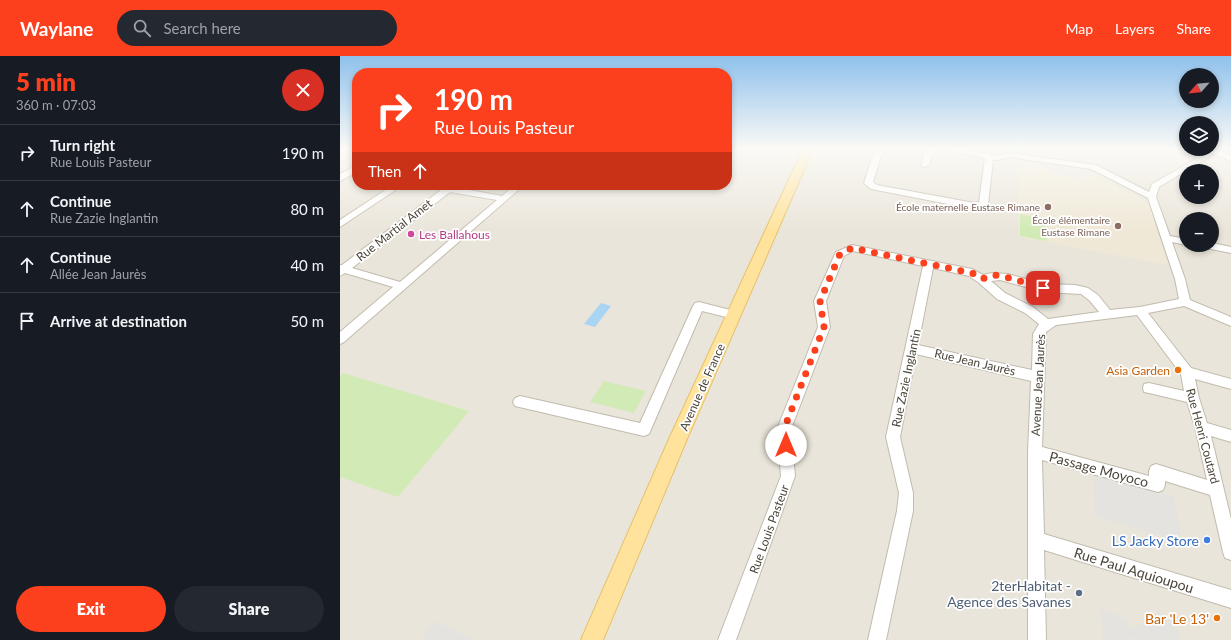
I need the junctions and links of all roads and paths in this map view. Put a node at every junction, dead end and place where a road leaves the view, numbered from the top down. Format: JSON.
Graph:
{"nodes":[{"id":1,"x":796,"y":176,"type":"edge"},
{"id":2,"x":870,"y":176,"type":"edge"},
{"id":3,"x":985,"y":176,"type":"edge"},
{"id":4,"x":1111,"y":176,"type":"edge"},
{"id":5,"x":1171,"y":176,"type":"edge"},
{"id":6,"x":391,"y":190,"type":"edge"},
{"id":7,"x":447,"y":190,"type":"edge"},
{"id":8,"x":454,"y":190,"type":"edge"},
{"id":9,"x":514,"y":190,"type":"edge"},
{"id":10,"x":1152,"y":197,"type":"junction"},
{"id":11,"x":504,"y":199,"type":"junction"},
{"id":12,"x":340,"y":224,"type":"edge"},
{"id":13,"x":1167,"y":238,"type":"junction"},
{"id":14,"x":1179,"y":241,"type":"edge"},
{"id":15,"x":1219,"y":248,"type":"edge"},
{"id":16,"x":1231,"y":250,"type":"edge"},
{"id":17,"x":929,"y":264,"type":"junction"},
{"id":18,"x":341,"y":270,"type":"edge"},
{"id":19,"x":982,"y":279,"type":"junction"},
{"id":20,"x":401,"y":286,"type":"junction"},
{"id":21,"x":1185,"y":302,"type":"junction"},
{"id":22,"x":1140,"y":311,"type":"junction"},
{"id":23,"x":734,"y":315,"type":"junction"},
{"id":24,"x":1107,"y":316,"type":"junction"},
{"id":25,"x":1231,"y":322,"type":"edge"},
{"id":26,"x":1047,"y":324,"type":"junction"},
{"id":27,"x":340,"y":338,"type":"edge"},
{"id":28,"x":912,"y":348,"type":"junction"},
{"id":29,"x":1187,"y":372,"type":"junction"},
{"id":30,"x":1038,"y":377,"type":"junction"},
{"id":31,"x":1231,"y":384,"type":"edge"},
{"id":32,"x":1149,"y":388,"type":"dead end"},
{"id":33,"x":1192,"y":398,"type":"junction"},
{"id":34,"x":520,"y":402,"type":"dead end"},
{"id":35,"x":1202,"y":427,"type":"junction"},
{"id":36,"x":1231,"y":436,"type":"edge"},
{"id":37,"x":1035,"y":452,"type":"junction"},
{"id":38,"x":1217,"y":490,"type":"junction"},
{"id":39,"x":1037,"y":540,"type":"junction"},
{"id":40,"x":1231,"y":552,"type":"edge"},
{"id":41,"x":1231,"y":599,"type":"edge"},
{"id":42,"x":595,"y":635,"type":"edge"},
{"id":43,"x":727,"y":640,"type":"edge"},
{"id":44,"x":877,"y":640,"type":"edge"},
{"id":45,"x":1037,"y":640,"type":"edge"}],
"edges":[{"from":1,"to":23,"type":"main road","name":"Avenue de France"},
{"from":2,"to":3,"type":"street"},
{"from":4,"to":10,"type":"street"},
{"from":5,"to":10,"type":"street"},
{"from":6,"to":12,"type":"street"},
{"from":7,"to":18,"type":"street","name":"Rue Martial Amet"},
{"from":8,"to":11,"type":"street"},
{"from":9,"to":11,"type":"street"},
{"from":10,"to":13,"type":"street"},
{"from":11,"to":20,"type":"street"},
{"from":13,"to":14,"type":"street"},
{"from":13,"to":21,"type":"street"},
{"from":15,"to":16,"type":"street"},
{"from":17,"to":19,"type":"street"},
{"from":17,"to":28,"type":"street","name":"Rue Zazie Inglantin"},
{"from":17,"to":43,"type":"street","name":"Rue Louis Pasteur"},
{"from":18,"to":20,"type":"street"},
{"from":19,"to":24,"type":"street"},
{"from":19,"to":26,"type":"street"},
{"from":20,"to":27,"type":"street"},
{"from":21,"to":22,"type":"street","name":"Avenue Jean Jaurès"},
{"from":21,"to":25,"type":"street"},
{"from":22,"to":24,"type":"street","name":"Avenue Jean Jaurès"},
{"from":22,"to":29,"type":"street","name":"Rue Henri Coutard"},
{"from":23,"to":34,"type":"street"},
{"from":23,"to":42,"type":"main road","name":"Avenue de France"},
{"from":24,"to":26,"type":"street","name":"Avenue Jean Jaurès"},
{"from":26,"to":30,"type":"street","name":"Avenue Jean Jaurès"},
{"from":28,"to":30,"type":"street","name":"Rue Jean Jaurès"},
{"from":28,"to":44,"type":"street","name":"Rue Zazie Inglantin"},
{"from":29,"to":31,"type":"street"},
{"from":29,"to":33,"type":"street","name":"Rue Henri Coutard"},
{"from":30,"to":37,"type":"street","name":"Avenue Jean Jaurès"},
{"from":32,"to":33,"type":"street"},
{"from":33,"to":35,"type":"street","name":"Rue Henri Coutard"},
{"from":35,"to":36,"type":"street"},
{"from":35,"to":38,"type":"street","name":"Rue Henri Coutard"},
{"from":37,"to":38,"type":"street","name":"Passage Moyoco"},
{"from":37,"to":39,"type":"street","name":"Avenue Jean Jaurès"},
{"from":38,"to":40,"type":"street","name":"Rue Henri Coutard"},
{"from":39,"to":41,"type":"street","name":"Rue Paul Aquioupou"},
{"from":39,"to":45,"type":"street","name":"Avenue Jean Jaurès"}]}
